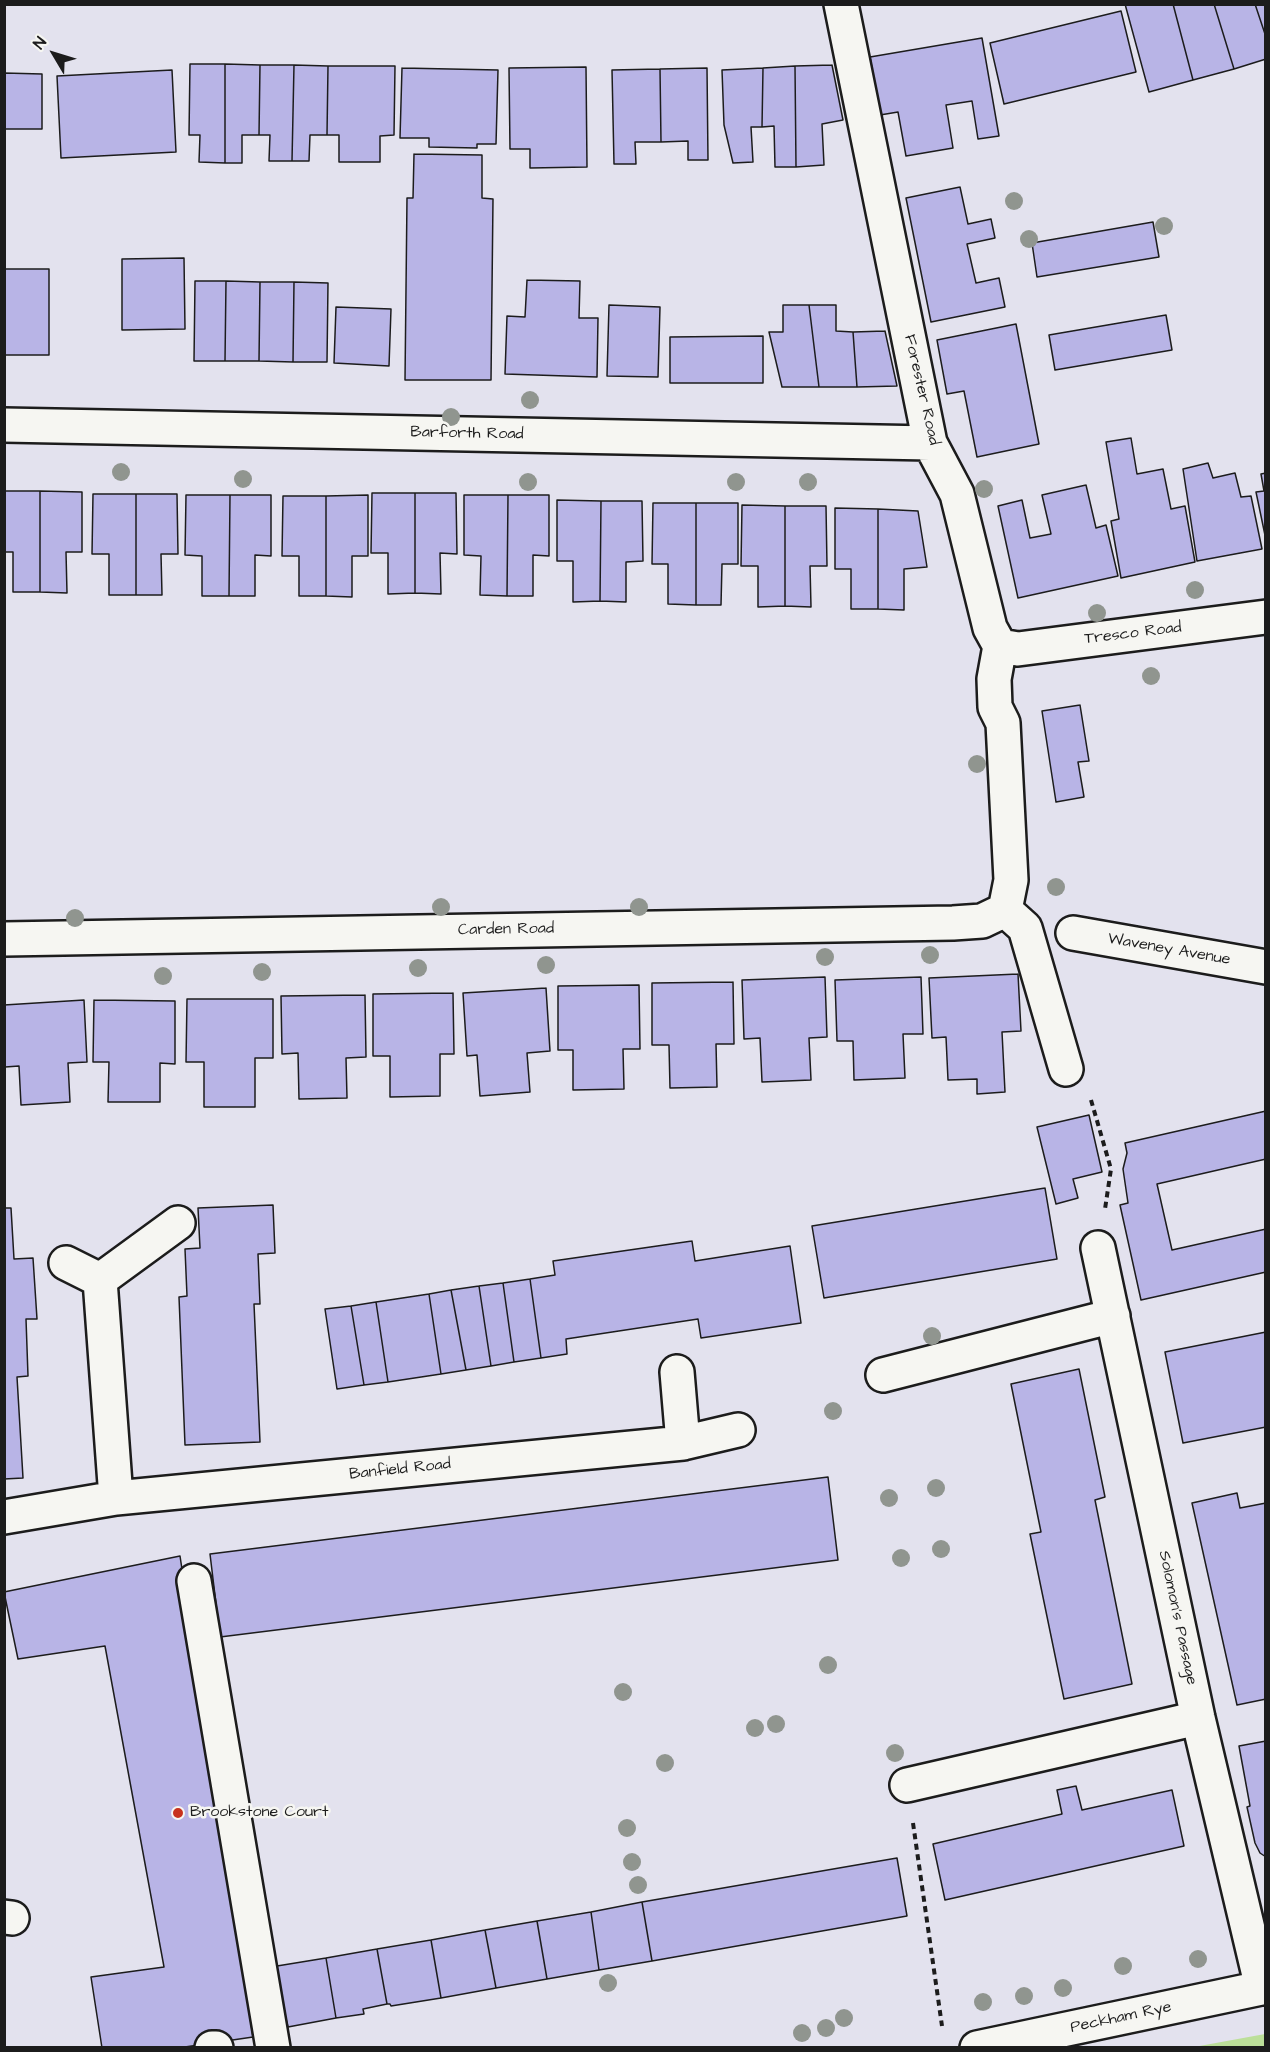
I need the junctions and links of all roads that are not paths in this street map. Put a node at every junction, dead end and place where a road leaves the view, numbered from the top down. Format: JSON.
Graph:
{"nodes":[{"id":1,"x":841,"y":4,"type":"edge"},
{"id":2,"x":4,"y":425,"type":"edge"},
{"id":3,"x":930,"y":442,"type":"junction"},
{"id":4,"x":1266,"y":617,"type":"edge"},
{"id":5,"x":1000,"y":646,"type":"junction"},
{"id":6,"x":1005,"y":910,"type":"junction"},
{"id":7,"x":1073,"y":933,"type":"dead end"},
{"id":8,"x":4,"y":939,"type":"edge"},
{"id":9,"x":1266,"y":967,"type":"edge"},
{"id":10,"x":1066,"y":1069,"type":"road end"},
{"id":11,"x":178,"y":1224,"type":"dead end"},
{"id":12,"x":1098,"y":1248,"type":"road end"},
{"id":13,"x":66,"y":1263,"type":"dead end"},
{"id":14,"x":100,"y":1280,"type":"junction"},
{"id":15,"x":1113,"y":1316,"type":"junction"},
{"id":16,"x":677,"y":1372,"type":"dead end"},
{"id":17,"x":883,"y":1375,"type":"dead end"},
{"id":18,"x":738,"y":1430,"type":"dead end"},
{"id":19,"x":683,"y":1443,"type":"junction"},
{"id":20,"x":116,"y":1498,"type":"junction"},
{"id":21,"x":4,"y":1517,"type":"edge"},
{"id":22,"x":194,"y":1581,"type":"dead end"},
{"id":23,"x":1198,"y":1718,"type":"junction"},
{"id":24,"x":907,"y":1785,"type":"road end"},
{"id":25,"x":1264,"y":1987,"type":"edge"},
{"id":26,"x":273,"y":2048,"type":"edge"},
{"id":27,"x":977,"y":2048,"type":"edge"}],
"edges":[{"from":1,"to":3,"type":"street","name":"Forester Road"},
{"from":2,"to":3,"type":"street","name":"Barforth Road"},
{"from":3,"to":5,"type":"street","name":"Forester Road"},
{"from":4,"to":5,"type":"street","name":"Tresco Road"},
{"from":5,"to":6,"type":"street"},
{"from":6,"to":8,"type":"street","name":"Carden Road"},
{"from":6,"to":10,"type":"street"},
{"from":7,"to":9,"type":"street","name":"Waveney Avenue"},
{"from":11,"to":14,"type":"street"},
{"from":12,"to":15,"type":"street","name":"Solomon's Passage"},
{"from":13,"to":14,"type":"street"},
{"from":14,"to":20,"type":"street"},
{"from":15,"to":17,"type":"street"},
{"from":15,"to":23,"type":"street","name":"Solomon's Passage"},
{"from":16,"to":19,"type":"street"},
{"from":18,"to":19,"type":"street","name":"Banfield Road"},
{"from":19,"to":20,"type":"street","name":"Banfield Road"},
{"from":20,"to":21,"type":"street","name":"Banfield Road"},
{"from":22,"to":26,"type":"street"},
{"from":23,"to":24,"type":"street"},
{"from":23,"to":25,"type":"street","name":"Solomon's Passage"},
{"from":25,"to":27,"type":"street","name":"Peckham Rye"}]}
